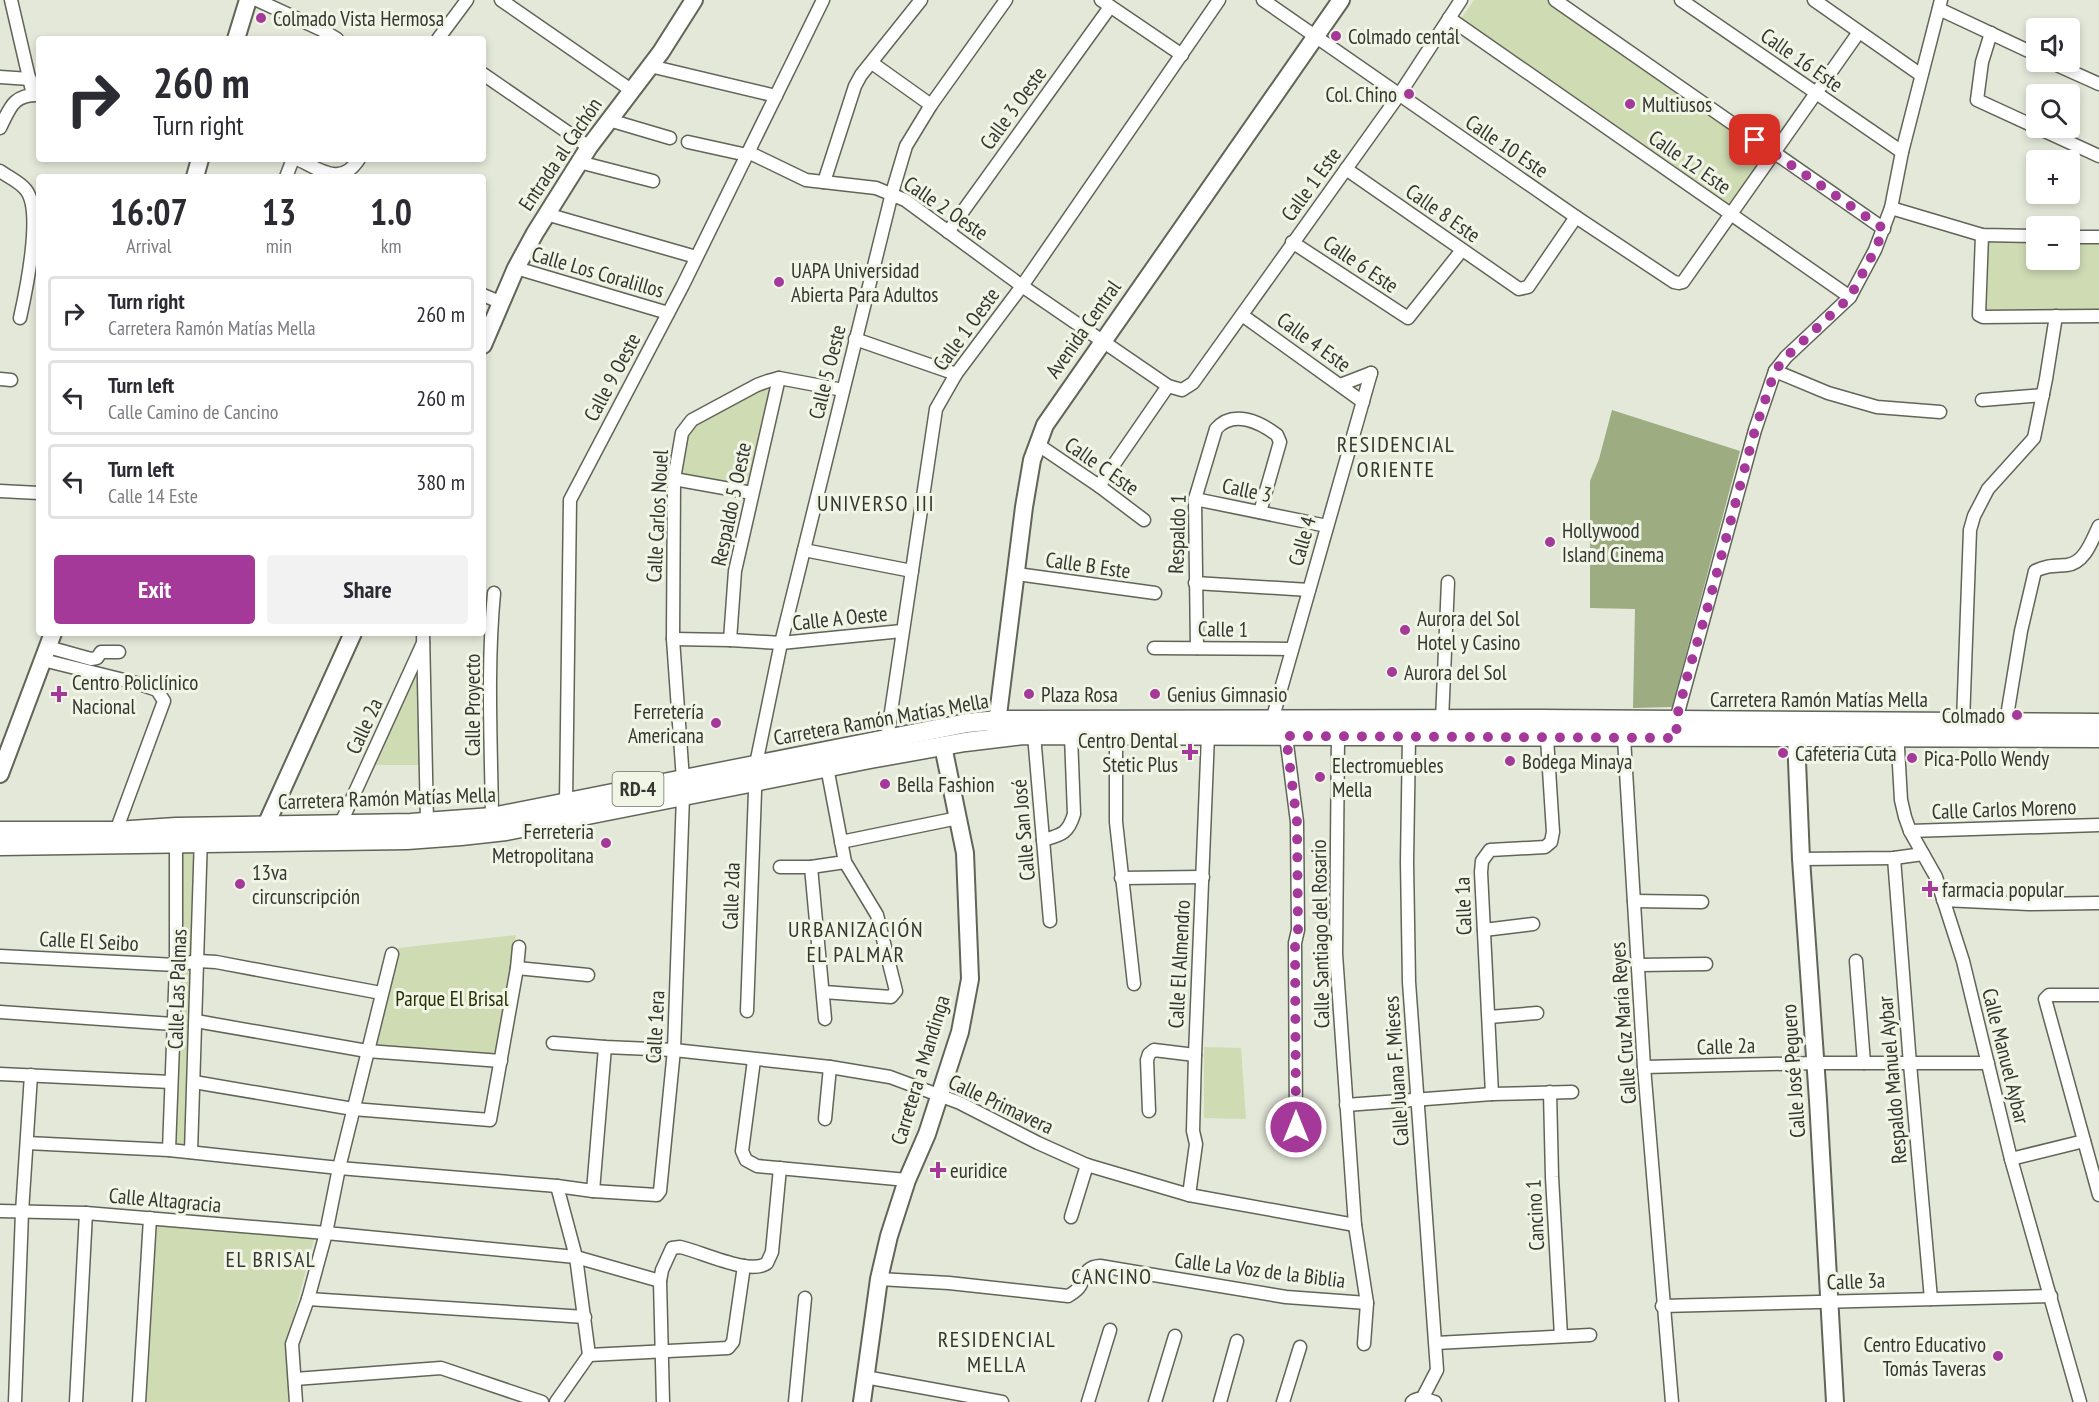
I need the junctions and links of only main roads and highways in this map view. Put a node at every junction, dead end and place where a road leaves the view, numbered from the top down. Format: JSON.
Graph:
{"nodes":[{"id":1,"x":248,"y":0,"type":"edge"},
{"id":2,"x":694,"y":0,"type":"edge"},
{"id":3,"x":1341,"y":0,"type":"edge"},
{"id":4,"x":237,"y":36,"type":"edge"},
{"id":5,"x":486,"y":338,"type":"edge"},
{"id":6,"x":352,"y":636,"type":"edge"},
{"id":7,"x":48,"y":647,"type":"edge"},
{"id":8,"x":2099,"y":723,"type":"edge"},
{"id":9,"x":1270,"y":727,"type":"junction"},
{"id":10,"x":997,"y":729,"type":"junction"},
{"id":11,"x":1676,"y":729,"type":"junction"},
{"id":12,"x":1897,"y":730,"type":"junction"},
{"id":13,"x":1796,"y":737,"type":"junction"},
{"id":14,"x":2099,"y":738,"type":"edge"},
{"id":15,"x":943,"y":746,"type":"junction"},
{"id":16,"x":755,"y":773,"type":"junction"},
{"id":17,"x":0,"y":774,"type":"edge"},
{"id":18,"x":683,"y":788,"type":"junction"},
{"id":19,"x":0,"y":831,"type":"edge"},
{"id":20,"x":265,"y":834,"type":"junction"},
{"id":21,"x":176,"y":835,"type":"junction"},
{"id":22,"x":0,"y":846,"type":"edge"},
{"id":23,"x":862,"y":1402,"type":"edge"},
{"id":24,"x":1835,"y":1402,"type":"edge"}],
"edges":[{"from":1,"to":4,"type":"main road"},
{"from":2,"to":5,"type":"main road","name":"Entrada al Cachón"},
{"from":3,"to":10,"type":"main road","name":"Avenida Central"},
{"from":6,"to":20,"type":"main road"},
{"from":7,"to":17,"type":"main road"},
{"from":8,"to":12,"type":"main road","name":"Carretera Ramón Matías Mella","number":"RD-4"},
{"from":9,"to":10,"type":"main road","name":"Carretera Ramón Matías Mella","number":"RD-4"},
{"from":9,"to":10,"type":"main road","name":"Carretera Ramón Matías Mella","number":"RD-4"},
{"from":9,"to":11,"type":"main road","name":"Carretera Ramón Matías Mella","number":"RD-4"},
{"from":9,"to":11,"type":"main road","name":"Carretera Ramón Matías Mella","number":"RD-4"},
{"from":10,"to":15,"type":"main road","name":"Carretera Ramón Matías Mella","number":"RD-4"},
{"from":10,"to":16,"type":"main road","name":"Carretera Ramón Matías Mella","number":"RD-4"},
{"from":11,"to":12,"type":"main road","name":"Carretera Ramón Matías Mella","number":"RD-4"},
{"from":11,"to":13,"type":"main road","name":"Carretera Ramón Matías Mella","number":"RD-4"},
{"from":12,"to":13,"type":"main road","name":"Carretera Ramón Matías Mella","number":"RD-4"},
{"from":12,"to":14,"type":"main road","name":"Carretera Ramón Matías Mella","number":"RD-4"},
{"from":13,"to":24,"type":"main road","name":"Calle José Peguero"},
{"from":15,"to":16,"type":"main road","name":"Carretera Ramón Matías Mella","number":"RD-4"},
{"from":15,"to":23,"type":"main road","name":"Carretera a Mandinga"},
{"from":16,"to":18,"type":"main road","name":"Carretera Ramón Matías Mella","number":"RD-4"},
{"from":18,"to":20,"type":"main road","name":"Carretera Ramón Matías Mella","number":"RD-4"},
{"from":18,"to":20,"type":"main road","name":"Carretera Ramón Matías Mella","number":"RD-4"},
{"from":19,"to":21,"type":"main road","name":"Carretera Ramón Matías Mella","number":"RD-4"},
{"from":20,"to":21,"type":"main road","name":"Carretera Ramón Matías Mella","number":"RD-4"},
{"from":21,"to":22,"type":"main road","name":"Carretera Ramón Matías Mella","number":"RD-4"}]}
